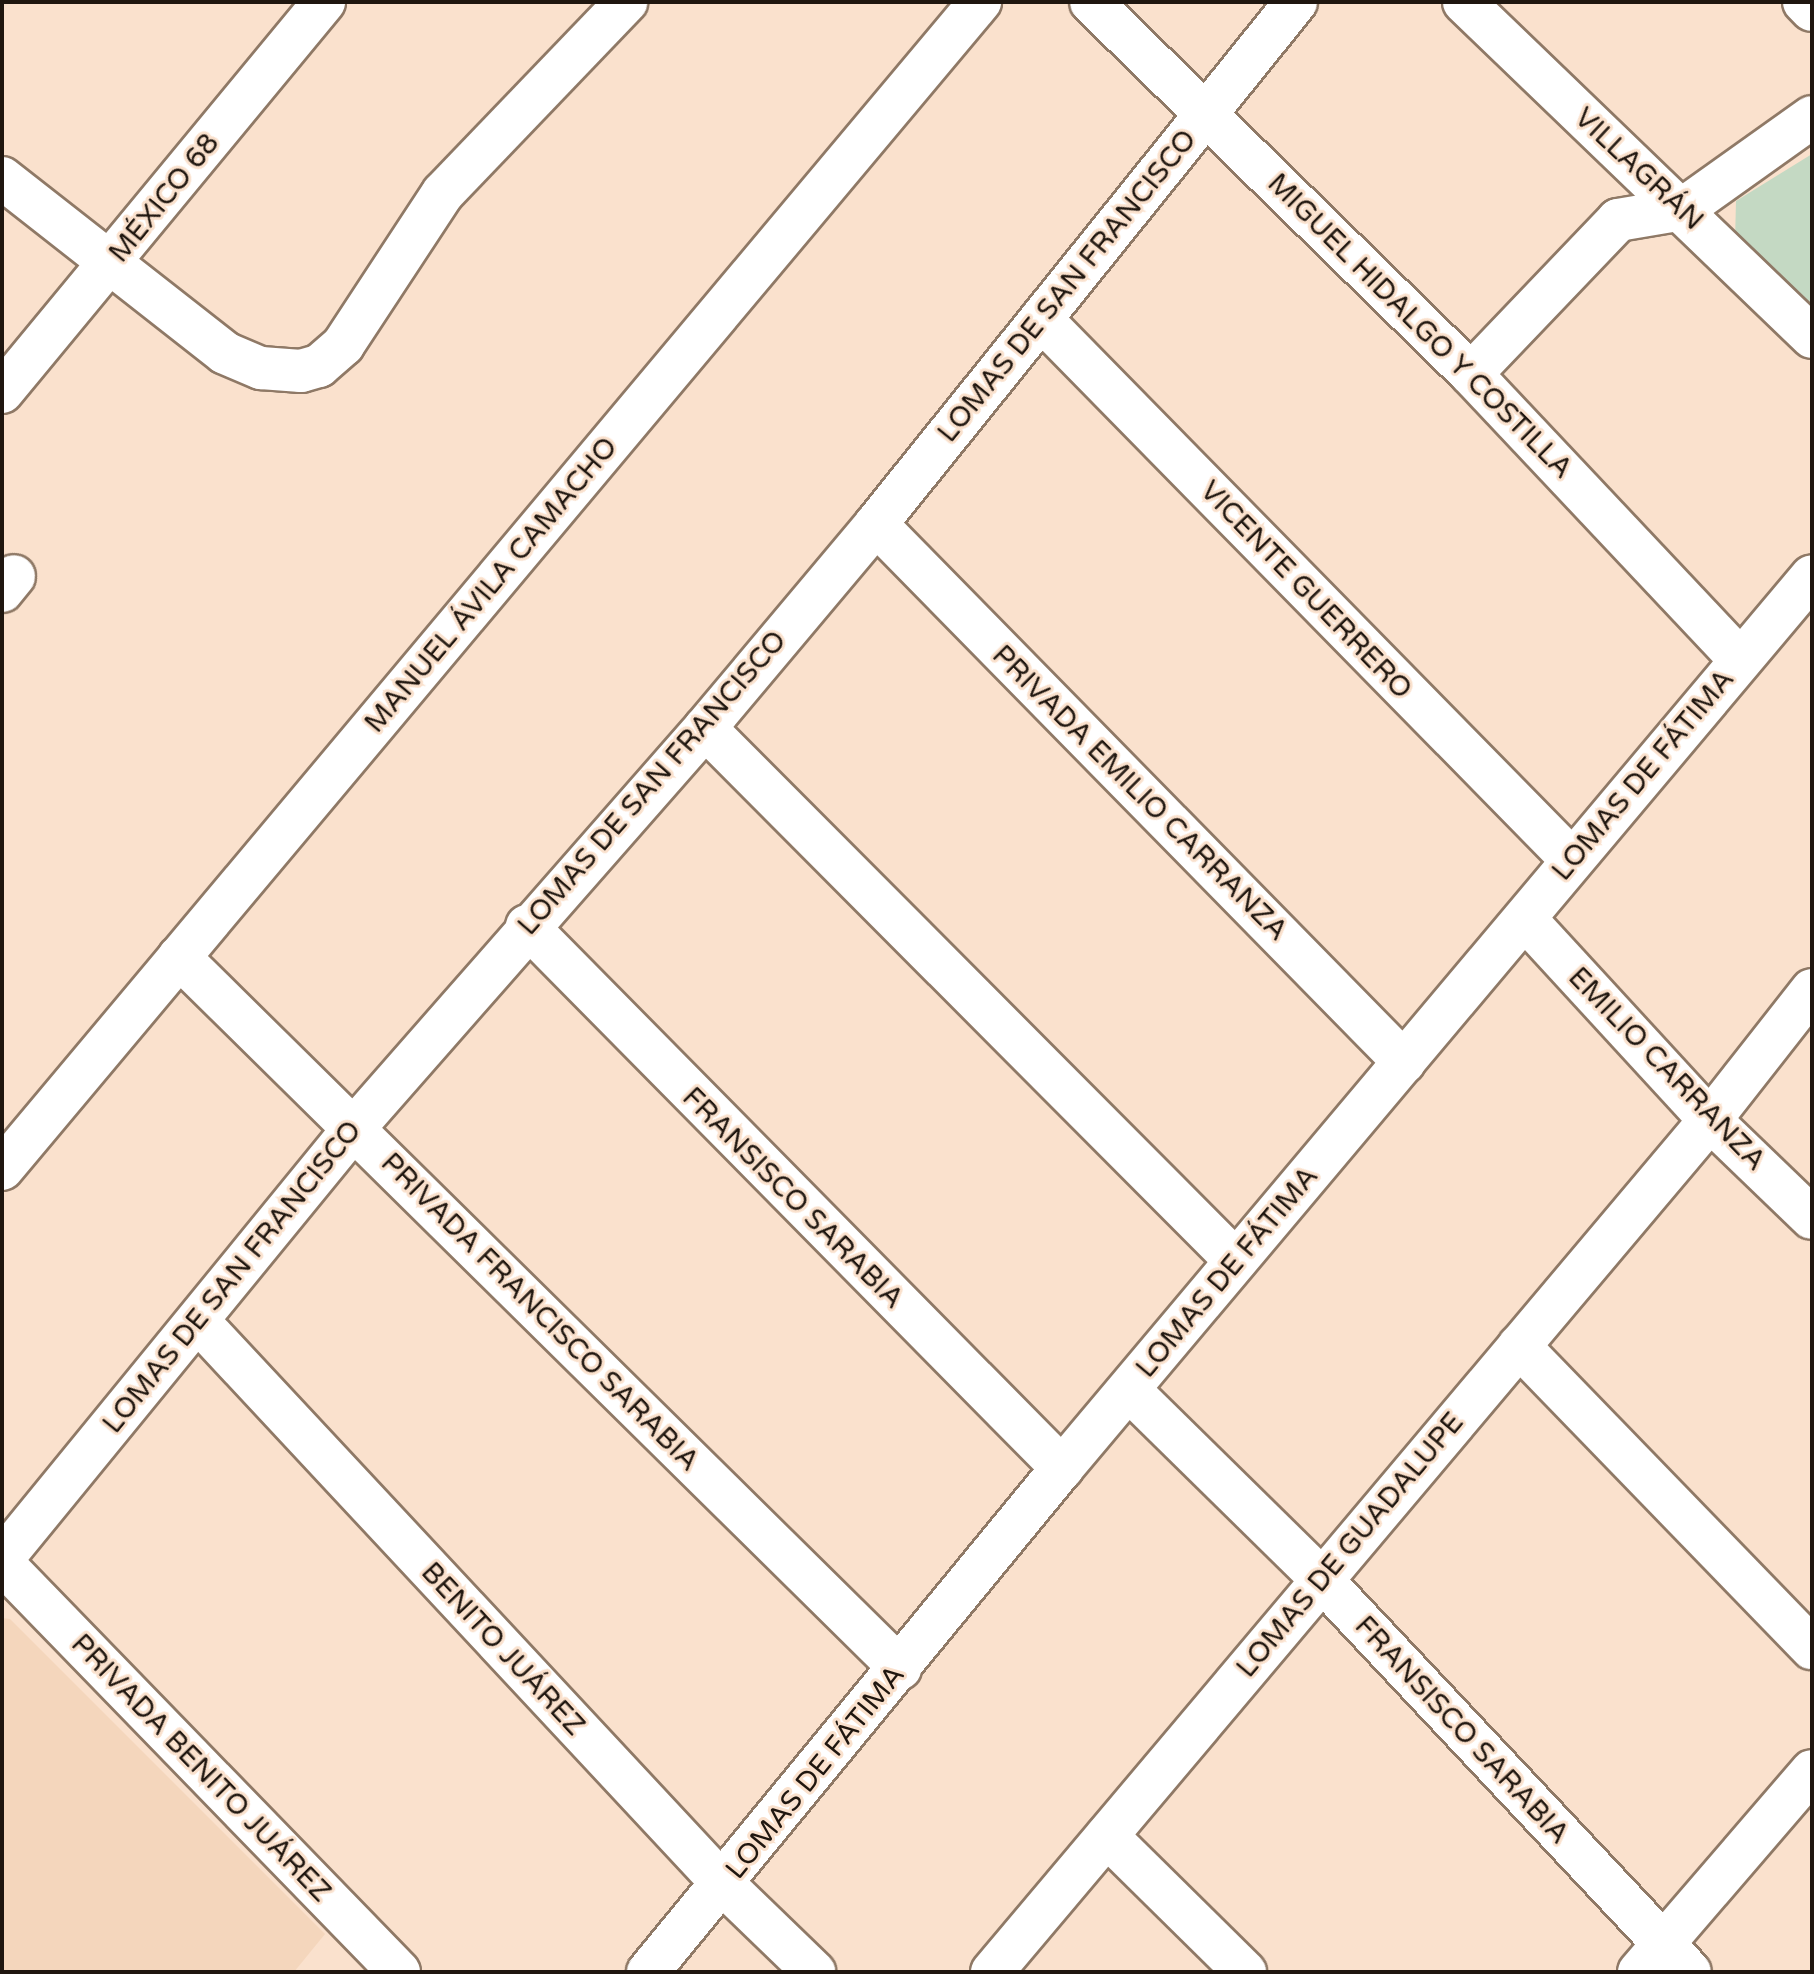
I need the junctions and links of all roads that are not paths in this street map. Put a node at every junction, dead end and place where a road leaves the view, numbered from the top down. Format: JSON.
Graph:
{"nodes":[{"id":1,"x":324,"y":2,"type":"edge"},
{"id":2,"x":626,"y":2,"type":"edge"},
{"id":3,"x":980,"y":2,"type":"edge"},
{"id":4,"x":1091,"y":2,"type":"edge"},
{"id":5,"x":1296,"y":2,"type":"edge"},
{"id":6,"x":1464,"y":2,"type":"edge"},
{"id":7,"x":1804,"y":2,"type":"edge"},
{"id":8,"x":1812,"y":10,"type":"edge"},
{"id":9,"x":1208,"y":113,"type":"junction"},
{"id":10,"x":1812,"y":117,"type":"edge"},
{"id":11,"x":2,"y":178,"type":"edge"},
{"id":12,"x":1683,"y":209,"type":"junction"},
{"id":13,"x":110,"y":263,"type":"junction"},
{"id":14,"x":1041,"y":319,"type":"junction"},
{"id":15,"x":1812,"y":337,"type":"edge"},
{"id":16,"x":1471,"y":374,"type":"junction"},
{"id":17,"x":2,"y":392,"type":"edge"},
{"id":18,"x":876,"y":524,"type":"junction"},
{"id":19,"x":1812,"y":576,"type":"edge"},
{"id":20,"x":1740,"y":659,"type":"junction"},
{"id":21,"x":705,"y":728,"type":"junction"},
{"id":22,"x":1572,"y":860,"type":"junction"},
{"id":23,"x":1525,"y":919,"type":"junction"},
{"id":24,"x":527,"y":926,"type":"junction"},
{"id":25,"x":179,"y":957,"type":"junction"},
{"id":26,"x":1812,"y":990,"type":"edge"},
{"id":27,"x":1404,"y":1062,"type":"junction"},
{"id":28,"x":1710,"y":1120,"type":"junction"},
{"id":29,"x":355,"y":1127,"type":"junction"},
{"id":30,"x":2,"y":1169,"type":"edge"},
{"id":31,"x":1812,"y":1218,"type":"edge"},
{"id":32,"x":1236,"y":1261,"type":"junction"},
{"id":33,"x":198,"y":1321,"type":"junction"},
{"id":34,"x":1519,"y":1346,"type":"junction"},
{"id":35,"x":1129,"y":1390,"type":"junction"},
{"id":36,"x":1062,"y":1468,"type":"junction"},
{"id":37,"x":2,"y":1561,"type":"edge"},
{"id":38,"x":1320,"y":1578,"type":"junction"},
{"id":39,"x":1812,"y":1648,"type":"edge"},
{"id":40,"x":900,"y":1668,"type":"junction"},
{"id":41,"x":1812,"y":1771,"type":"edge"},
{"id":42,"x":1107,"y":1836,"type":"junction"},
{"id":43,"x":723,"y":1884,"type":"junction"},
{"id":44,"x":1664,"y":1962,"type":"edge"},
{"id":45,"x":399,"y":1972,"type":"edge"},
{"id":46,"x":648,"y":1972,"type":"edge"},
{"id":47,"x":814,"y":1972,"type":"edge"},
{"id":48,"x":992,"y":1972,"type":"edge"},
{"id":49,"x":1245,"y":1972,"type":"edge"}],
"edges":[{"from":1,"to":13,"type":"street","name":"MÉXICO 68"},
{"from":2,"to":13,"type":"street"},
{"from":3,"to":25,"type":"street","name":"MANUEL ÁVILA CAMACHO"},
{"from":4,"to":9,"type":"street","name":"MIGUEL HIDALGO Y COSTILLA"},
{"from":5,"to":9,"type":"street","name":"LOMAS DE SAN FRANCISCO"},
{"from":6,"to":12,"type":"street","name":"VILLAGRÁN"},
{"from":7,"to":8,"type":"street"},
{"from":9,"to":14,"type":"street","name":"LOMAS DE SAN FRANCISCO"},
{"from":9,"to":16,"type":"street","name":"MIGUEL HIDALGO Y COSTILLA"},
{"from":10,"to":12,"type":"street"},
{"from":11,"to":13,"type":"street"},
{"from":12,"to":15,"type":"street","name":"VILLAGRÁN"},
{"from":12,"to":16,"type":"street"},
{"from":13,"to":17,"type":"street","name":"MÉXICO 68"},
{"from":14,"to":18,"type":"street","name":"LOMAS DE SAN FRANCISCO"},
{"from":14,"to":22,"type":"street","name":"VICENTE GUERRERO"},
{"from":16,"to":20,"type":"street","name":"MIGUEL HIDALGO Y COSTILLA"},
{"from":18,"to":21,"type":"street","name":"LOMAS DE SAN FRANCISCO"},
{"from":18,"to":27,"type":"street","name":"PRIVADA EMILIO CARRANZA"},
{"from":19,"to":20,"type":"street","name":"LOMAS DE FÁTIMA"},
{"from":20,"to":22,"type":"street","name":"LOMAS DE FÁTIMA"},
{"from":21,"to":24,"type":"street","name":"LOMAS DE SAN FRANCISCO"},
{"from":21,"to":32,"type":"street"},
{"from":22,"to":23,"type":"street","name":"LOMAS DE FÁTIMA"},
{"from":23,"to":27,"type":"street","name":"LOMAS DE FÁTIMA"},
{"from":23,"to":28,"type":"street","name":"EMILIO CARRANZA"},
{"from":24,"to":29,"type":"street","name":"LOMAS DE SAN FRANCISCO"},
{"from":24,"to":36,"type":"street","name":"FRANSISCO SARABIA"},
{"from":25,"to":29,"type":"street","name":"PRIVADA FRANCISCO SARABIA"},
{"from":25,"to":30,"type":"street","name":"MANUEL ÁVILA CAMACHO"},
{"from":26,"to":28,"type":"street","name":"LOMAS DE GUADALUPE"},
{"from":27,"to":32,"type":"street","name":"LOMAS DE FÁTIMA"},
{"from":28,"to":31,"type":"street","name":"EMILIO CARRANZA"},
{"from":28,"to":34,"type":"street","name":"LOMAS DE GUADALUPE"},
{"from":29,"to":33,"type":"street","name":"LOMAS DE SAN FRANCISCO"},
{"from":29,"to":40,"type":"street","name":"PRIVADA FRANCISCO SARABIA"},
{"from":32,"to":35,"type":"street","name":"LOMAS DE FÁTIMA"},
{"from":33,"to":37,"type":"street","name":"LOMAS DE SAN FRANCISCO"},
{"from":33,"to":43,"type":"street","name":"BENITO JUÁREZ"},
{"from":34,"to":38,"type":"street","name":"LOMAS DE GUADALUPE"},
{"from":34,"to":39,"type":"street"},
{"from":35,"to":36,"type":"street","name":"LOMAS DE FÁTIMA"},
{"from":35,"to":38,"type":"street","name":"FRANSISCO SARABIA"},
{"from":36,"to":40,"type":"street","name":"LOMAS DE FÁTIMA"},
{"from":37,"to":45,"type":"street","name":"PRIVADA BENITO JUÁREZ"},
{"from":38,"to":42,"type":"street","name":"LOMAS DE GUADALUPE"},
{"from":38,"to":44,"type":"street","name":"FRANSISCO SARABIA"},
{"from":40,"to":43,"type":"street","name":"LOMAS DE FÁTIMA"},
{"from":41,"to":44,"type":"street"},
{"from":42,"to":48,"type":"street","name":"LOMAS DE GUADALUPE"},
{"from":42,"to":49,"type":"street"},
{"from":43,"to":46,"type":"street","name":"LOMAS DE FÁTIMA"},
{"from":43,"to":47,"type":"street","name":"BENITO JUÁREZ"}]}
